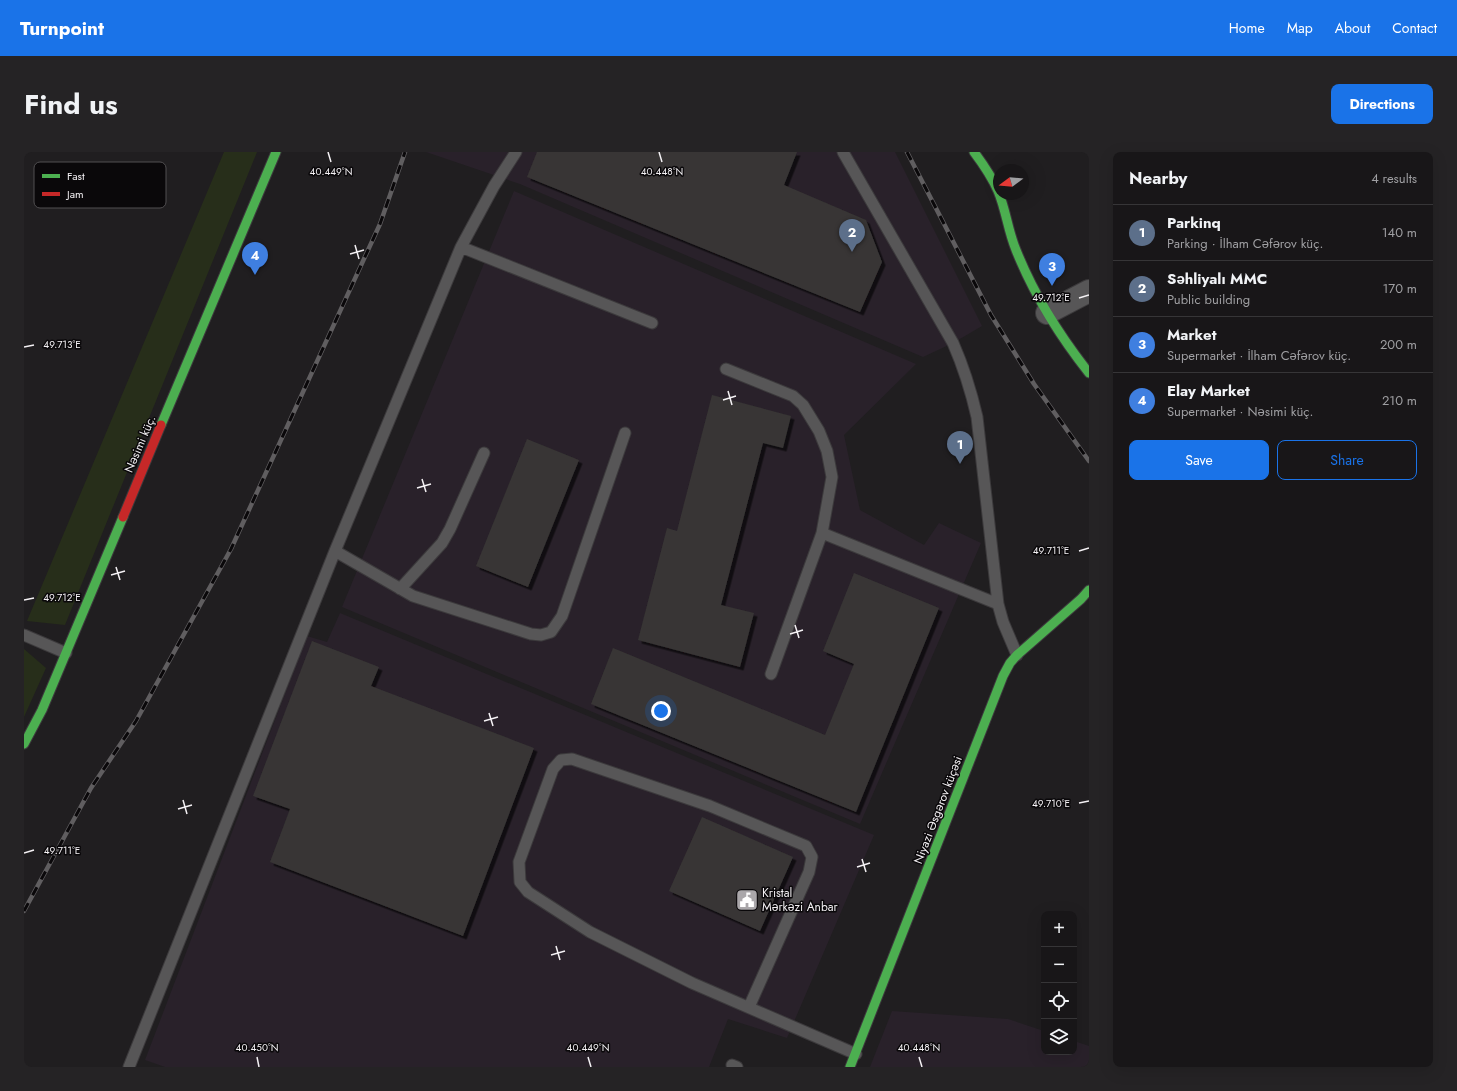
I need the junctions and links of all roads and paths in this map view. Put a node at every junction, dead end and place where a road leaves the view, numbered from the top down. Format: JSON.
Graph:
{"nodes":[{"id":1,"x":276,"y":152,"type":"edge"},
{"id":2,"x":516,"y":152,"type":"edge"},
{"id":3,"x":843,"y":152,"type":"edge"},
{"id":4,"x":974,"y":152,"type":"edge"},
{"id":5,"x":461,"y":247,"type":"junction"},
{"id":6,"x":1089,"y":291,"type":"edge"},
{"id":7,"x":1047,"y":313,"type":"junction"},
{"id":8,"x":652,"y":323,"type":"dead end"},
{"id":9,"x":726,"y":369,"type":"dead end"},
{"id":10,"x":1089,"y":373,"type":"edge"},
{"id":11,"x":625,"y":433,"type":"dead end"},
{"id":12,"x":484,"y":453,"type":"dead end"},
{"id":13,"x":822,"y":533,"type":"junction"},
{"id":14,"x":335,"y":551,"type":"junction"},
{"id":15,"x":400,"y":589,"type":"junction"},
{"id":16,"x":1089,"y":590,"type":"edge"},
{"id":17,"x":998,"y":604,"type":"junction"},
{"id":18,"x":24,"y":635,"type":"edge"},
{"id":19,"x":66,"y":652,"type":"junction"},
{"id":20,"x":1017,"y":655,"type":"junction"},
{"id":21,"x":771,"y":674,"type":"dead end"},
{"id":22,"x":24,"y":744,"type":"edge"},
{"id":23,"x":749,"y":1007,"type":"junction"},
{"id":24,"x":856,"y":1054,"type":"junction"},
{"id":25,"x":128,"y":1067,"type":"edge"},
{"id":26,"x":850,"y":1067,"type":"edge"}],
"edges":[{"from":1,"to":19,"type":"street","name":"Nəsimi küç."},
{"from":2,"to":5,"type":"lane"},
{"from":3,"to":17,"type":"lane"},
{"from":4,"to":7,"type":"street"},
{"from":5,"to":8,"type":"lane"},
{"from":5,"to":14,"type":"lane"},
{"from":6,"to":7,"type":"street"},
{"from":7,"to":10,"type":"street"},
{"from":9,"to":13,"type":"lane"},
{"from":11,"to":15,"type":"lane"},
{"from":12,"to":15,"type":"lane"},
{"from":13,"to":17,"type":"lane"},
{"from":13,"to":21,"type":"lane"},
{"from":14,"to":15,"type":"lane"},
{"from":14,"to":25,"type":"lane"},
{"from":16,"to":20,"type":"street","name":"Niyazi Əsgərov küçəsi"},
{"from":17,"to":20,"type":"lane"},
{"from":18,"to":19,"type":"lane"},
{"from":19,"to":22,"type":"street","name":"Nəsimi küç."},
{"from":20,"to":24,"type":"street","name":"Niyazi Əsgərov küçəsi"},
{"from":23,"to":23,"type":"lane"},
{"from":23,"to":24,"type":"lane"},
{"from":24,"to":26,"type":"street","name":"Niyazi Əsgərov küçəsi"}]}
